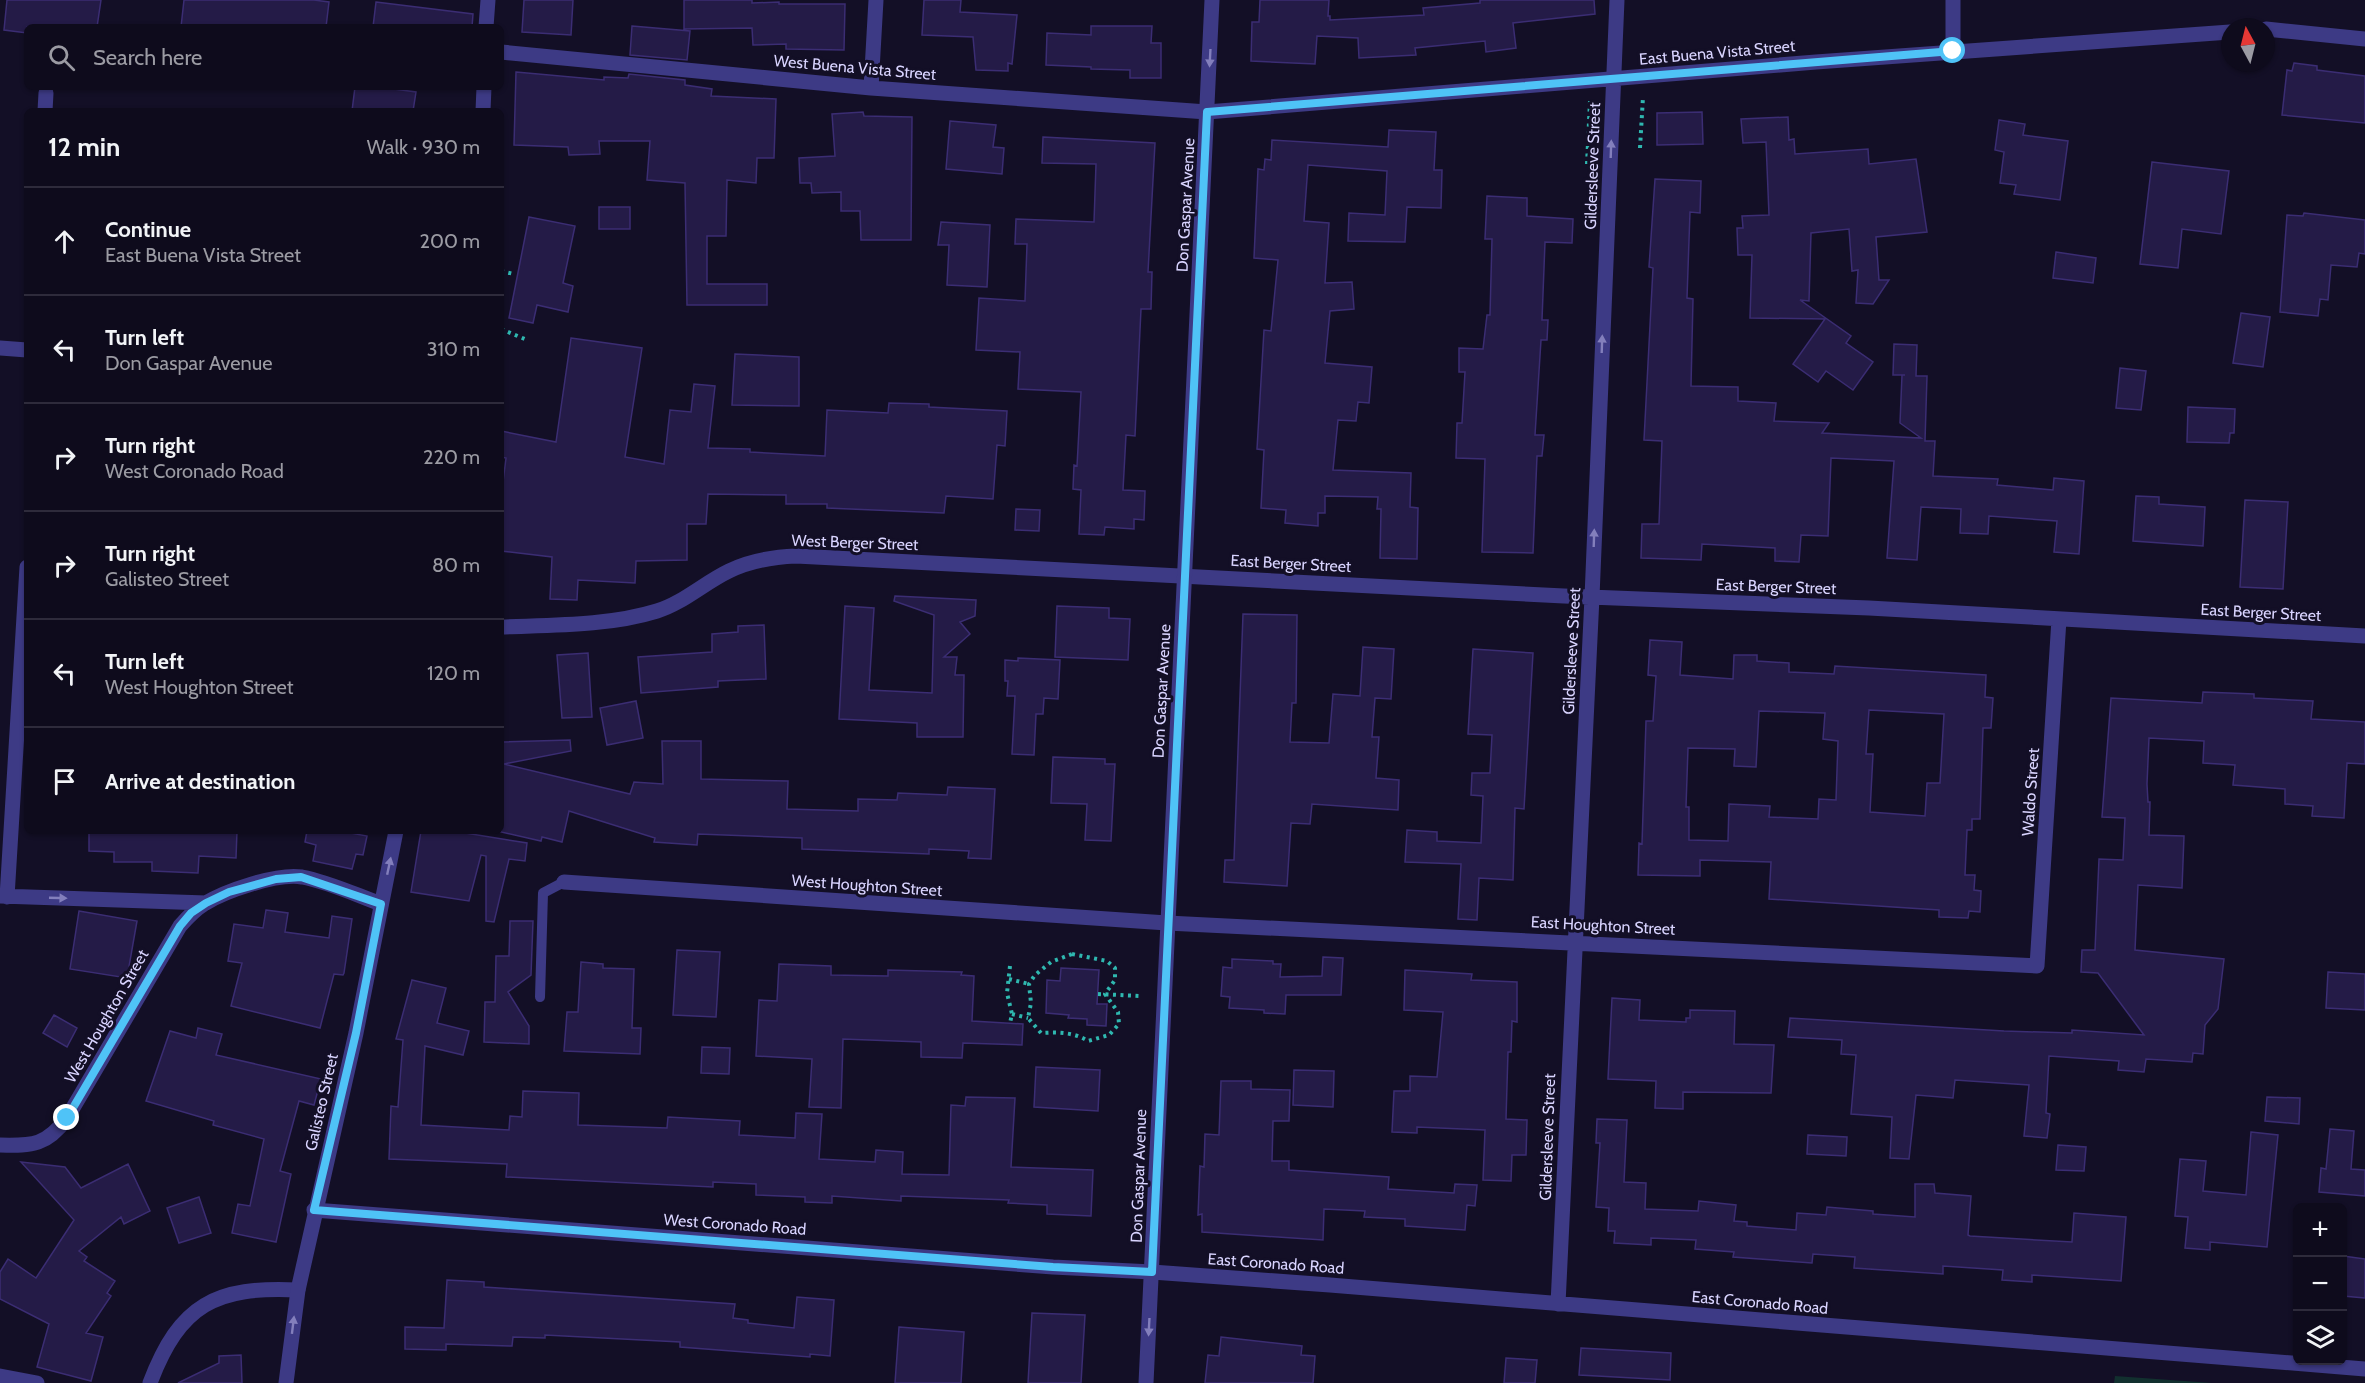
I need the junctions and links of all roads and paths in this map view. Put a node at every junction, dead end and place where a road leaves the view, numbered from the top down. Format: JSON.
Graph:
{"nodes":[{"id":1,"x":488,"y":0,"type":"edge"},
{"id":2,"x":876,"y":0,"type":"edge"},
{"id":3,"x":1212,"y":0,"type":"edge"},
{"id":4,"x":1617,"y":0,"type":"edge"},
{"id":5,"x":1953,"y":0,"type":"edge"},
{"id":6,"x":486,"y":24,"type":"edge"},
{"id":7,"x":2275,"y":30,"type":"edge"},
{"id":8,"x":2221,"y":33,"type":"edge"},
{"id":9,"x":2365,"y":39,"type":"edge"},
{"id":10,"x":1953,"y":51,"type":"junction"},
{"id":11,"x":504,"y":52,"type":"edge"},
{"id":12,"x":1614,"y":79,"type":"junction"},
{"id":13,"x":871,"y":88,"type":"junction"},
{"id":14,"x":484,"y":90,"type":"edge"},
{"id":15,"x":46,"y":93,"type":"dead end"},
{"id":16,"x":1642,"y":97,"type":"dead end"},
{"id":17,"x":1590,"y":100,"type":"dead end"},
{"id":18,"x":45,"y":108,"type":"edge"},
{"id":19,"x":483,"y":108,"type":"edge"},
{"id":20,"x":1207,"y":112,"type":"junction"},
{"id":21,"x":1640,"y":148,"type":"dead end"},
{"id":22,"x":1587,"y":164,"type":"dead end"},
{"id":23,"x":504,"y":272,"type":"edge"},
{"id":24,"x":514,"y":274,"type":"dead end"},
{"id":25,"x":504,"y":330,"type":"edge"},
{"id":26,"x":526,"y":340,"type":"dead end"},
{"id":27,"x":0,"y":348,"type":"edge"},
{"id":28,"x":24,"y":350,"type":"edge"},
{"id":29,"x":1185,"y":575,"type":"junction"},
{"id":30,"x":1592,"y":597,"type":"junction"},
{"id":31,"x":24,"y":610,"type":"edge"},
{"id":32,"x":2059,"y":619,"type":"junction"},
{"id":33,"x":504,"y":627,"type":"edge"},
{"id":34,"x":2365,"y":636,"type":"edge"},
{"id":35,"x":395,"y":834,"type":"edge"},
{"id":36,"x":564,"y":882,"type":"joint"},
{"id":37,"x":4,"y":897,"type":"edge"},
{"id":38,"x":206,"y":903,"type":"junction"},
{"id":39,"x":381,"y":904,"type":"junction"},
{"id":40,"x":1167,"y":923,"type":"junction"},
{"id":41,"x":1574,"y":942,"type":"junction"},
{"id":42,"x":1010,"y":966,"type":"dead end"},
{"id":43,"x":2037,"y":966,"type":"joint"},
{"id":44,"x":1009,"y":980,"type":"junction"},
{"id":45,"x":1029,"y":984,"type":"junction"},
{"id":46,"x":1098,"y":994,"type":"dead end"},
{"id":47,"x":1105,"y":994,"type":"junction"},
{"id":48,"x":1140,"y":996,"type":"dead end"},
{"id":49,"x":540,"y":997,"type":"dead end"},
{"id":50,"x":1012,"y":1014,"type":"junction"},
{"id":51,"x":1028,"y":1018,"type":"junction"},
{"id":52,"x":1010,"y":1023,"type":"dead end"},
{"id":53,"x":0,"y":1145,"type":"edge"},
{"id":54,"x":314,"y":1210,"type":"junction"},
{"id":55,"x":1152,"y":1272,"type":"junction"},
{"id":56,"x":298,"y":1290,"type":"junction"},
{"id":57,"x":1558,"y":1304,"type":"junction"},
{"id":58,"x":2365,"y":1369,"type":"edge"},
{"id":59,"x":0,"y":1376,"type":"edge"},
{"id":60,"x":37,"y":1383,"type":"edge"},
{"id":61,"x":150,"y":1383,"type":"edge"},
{"id":62,"x":286,"y":1383,"type":"edge"},
{"id":63,"x":1146,"y":1383,"type":"edge"}],
"edges":[{"from":1,"to":6,"type":"street"},
{"from":2,"to":13,"type":"street"},
{"from":3,"to":20,"type":"street","name":"Don Gaspar Avenue","one_way":true},
{"from":4,"to":12,"type":"street","name":"Gildersleeve Street"},
{"from":5,"to":10,"type":"street"},
{"from":7,"to":9,"type":"street"},
{"from":8,"to":10,"type":"street","name":"East Buena Vista Street"},
{"from":10,"to":12,"type":"street","name":"East Buena Vista Street"},
{"from":11,"to":13,"type":"street","name":"West Buena Vista Street"},
{"from":12,"to":20,"type":"street","name":"East Buena Vista Street"},
{"from":30,"to":12,"type":"street","name":"Gildersleeve Street","one_way":true},
{"from":13,"to":20,"type":"street","name":"West Buena Vista Street"},
{"from":14,"to":19,"type":"street"},
{"from":15,"to":18,"type":"street"},
{"from":16,"to":21,"type":"path"},
{"from":17,"to":22,"type":"path"},
{"from":20,"to":29,"type":"street","name":"Don Gaspar Avenue"},
{"from":23,"to":24,"type":"path"},
{"from":25,"to":26,"type":"path"},
{"from":27,"to":28,"type":"street"},
{"from":29,"to":30,"type":"street","name":"East Berger Street"},
{"from":29,"to":33,"type":"street","name":"West Berger Street"},
{"from":29,"to":40,"type":"street","name":"Don Gaspar Avenue"},
{"from":30,"to":32,"type":"street","name":"East Berger Street"},
{"from":30,"to":41,"type":"street","name":"Gildersleeve Street"},
{"from":31,"to":37,"type":"street"},
{"from":32,"to":34,"type":"street","name":"East Berger Street"},
{"from":32,"to":43,"type":"street","name":"Waldo Street"},
{"from":39,"to":35,"type":"street","name":"Galisteo Street","one_way":true},
{"from":36,"to":40,"type":"street","name":"West Houghton Street"},
{"from":36,"to":49,"type":"lane"},
{"from":37,"to":38,"type":"street","name":"West Houghton Street","one_way":true},
{"from":38,"to":39,"type":"street","name":"West Houghton Street"},
{"from":38,"to":53,"type":"street","name":"West Houghton Street"},
{"from":39,"to":54,"type":"street","name":"Galisteo Street"},
{"from":40,"to":41,"type":"street","name":"East Houghton Street"},
{"from":40,"to":55,"type":"street","name":"Don Gaspar Avenue"},
{"from":41,"to":43,"type":"street","name":"East Houghton Street"},
{"from":41,"to":57,"type":"street","name":"Gildersleeve Street"},
{"from":42,"to":44,"type":"path"},
{"from":44,"to":45,"type":"path"},
{"from":44,"to":50,"type":"path"},
{"from":45,"to":47,"type":"path"},
{"from":45,"to":51,"type":"path"},
{"from":46,"to":47,"type":"path"},
{"from":47,"to":48,"type":"path"},
{"from":47,"to":51,"type":"path"},
{"from":50,"to":51,"type":"path"},
{"from":50,"to":52,"type":"path"},
{"from":54,"to":55,"type":"street","name":"West Coronado Road"},
{"from":54,"to":56,"type":"street","name":"Galisteo Street"},
{"from":55,"to":57,"type":"street","name":"East Coronado Road"},
{"from":55,"to":63,"type":"street","name":"Don Gaspar Avenue","one_way":true},
{"from":56,"to":61,"type":"street"},
{"from":62,"to":56,"type":"street","name":"Galisteo Street","one_way":true},
{"from":57,"to":58,"type":"street","name":"East Coronado Road"},
{"from":59,"to":60,"type":"street"}]}
